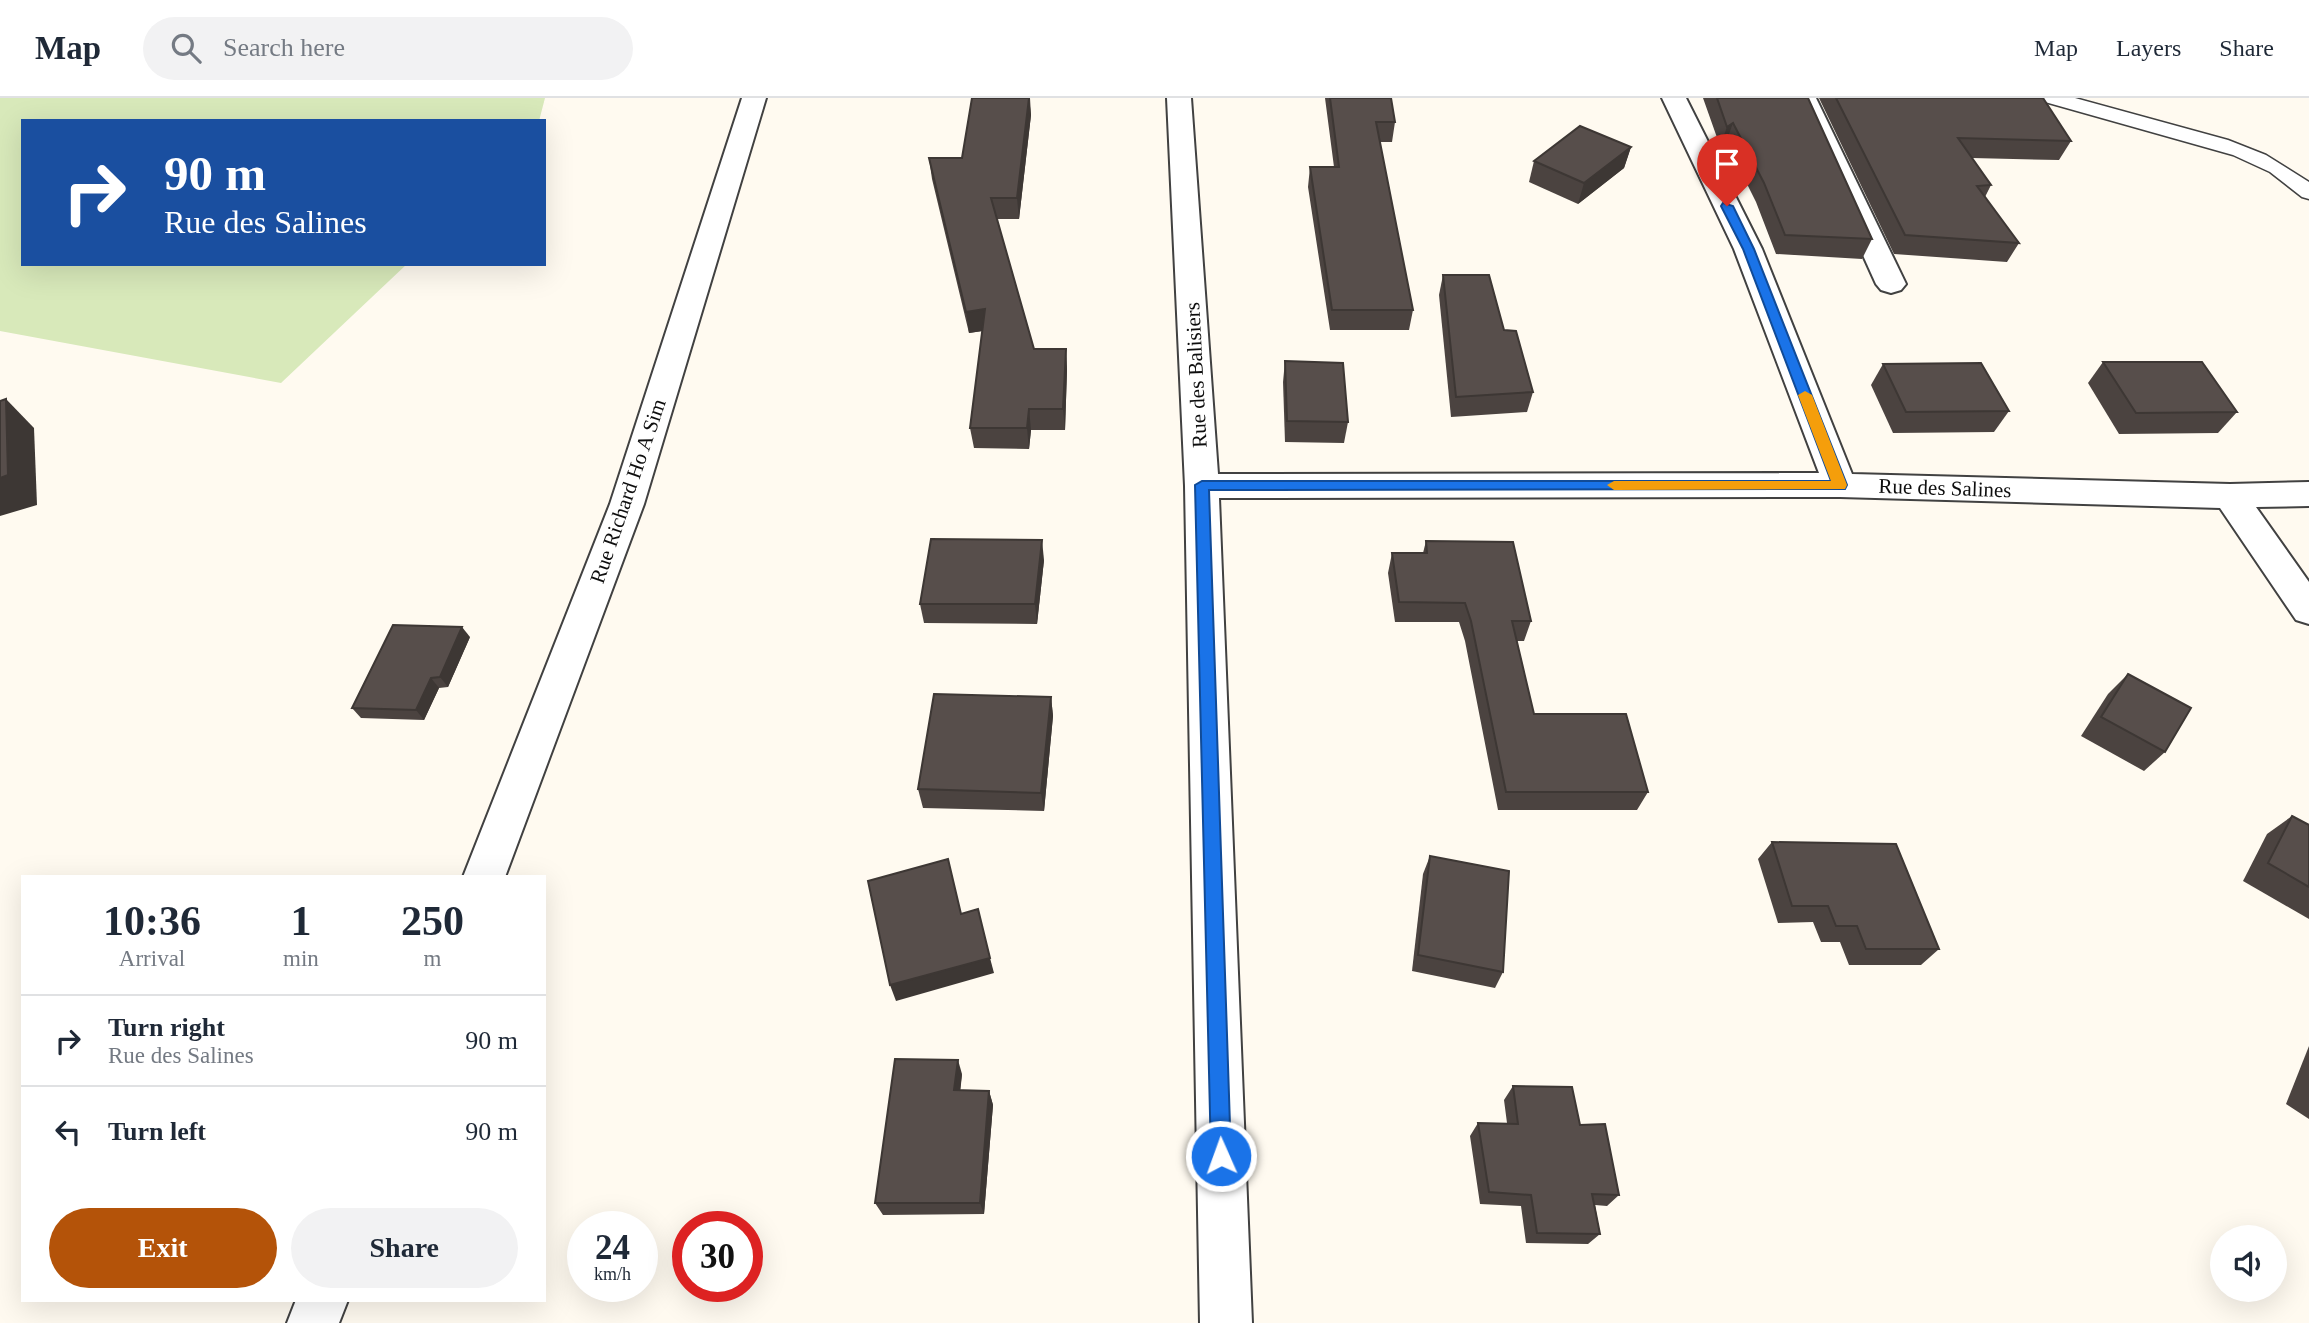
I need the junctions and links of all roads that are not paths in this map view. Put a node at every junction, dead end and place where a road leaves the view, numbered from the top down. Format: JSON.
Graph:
{"nodes":[{"id":1,"x":754,"y":98,"type":"edge"},
{"id":2,"x":1179,"y":98,"type":"edge"},
{"id":3,"x":1674,"y":98,"type":"edge"},
{"id":4,"x":1804,"y":98,"type":"edge"},
{"id":5,"x":2052,"y":98,"type":"edge"},
{"id":6,"x":2309,"y":193,"type":"edge"},
{"id":7,"x":1891,"y":284,"type":"dead end"},
{"id":8,"x":1202,"y":485,"type":"junction"},
{"id":9,"x":1840,"y":485,"type":"junction"},
{"id":10,"x":2309,"y":494,"type":"edge"},
{"id":11,"x":2230,"y":496,"type":"junction"},
{"id":12,"x":2309,"y":610,"type":"edge"},
{"id":13,"x":485,"y":875,"type":"edge"},
{"id":14,"x":321,"y":1302,"type":"edge"},
{"id":15,"x":313,"y":1323,"type":"edge"},
{"id":16,"x":1226,"y":1323,"type":"edge"}],
"edges":[{"from":1,"to":13,"type":"street","name":"Rue Richard Ho A Sim"},
{"from":2,"to":8,"type":"street","name":"Rue des Balisiers"},
{"from":3,"to":9,"type":"street"},
{"from":4,"to":7,"type":"street"},
{"from":5,"to":6,"type":"lane"},
{"from":8,"to":9,"type":"street","name":"Rue des Salines"},
{"from":8,"to":16,"type":"street","name":"Rue des Balisiers"},
{"from":9,"to":11,"type":"street","name":"Rue des Salines"},
{"from":10,"to":11,"type":"street","name":"Rue des Salines"},
{"from":11,"to":12,"type":"street"},
{"from":14,"to":15,"type":"street"}]}
